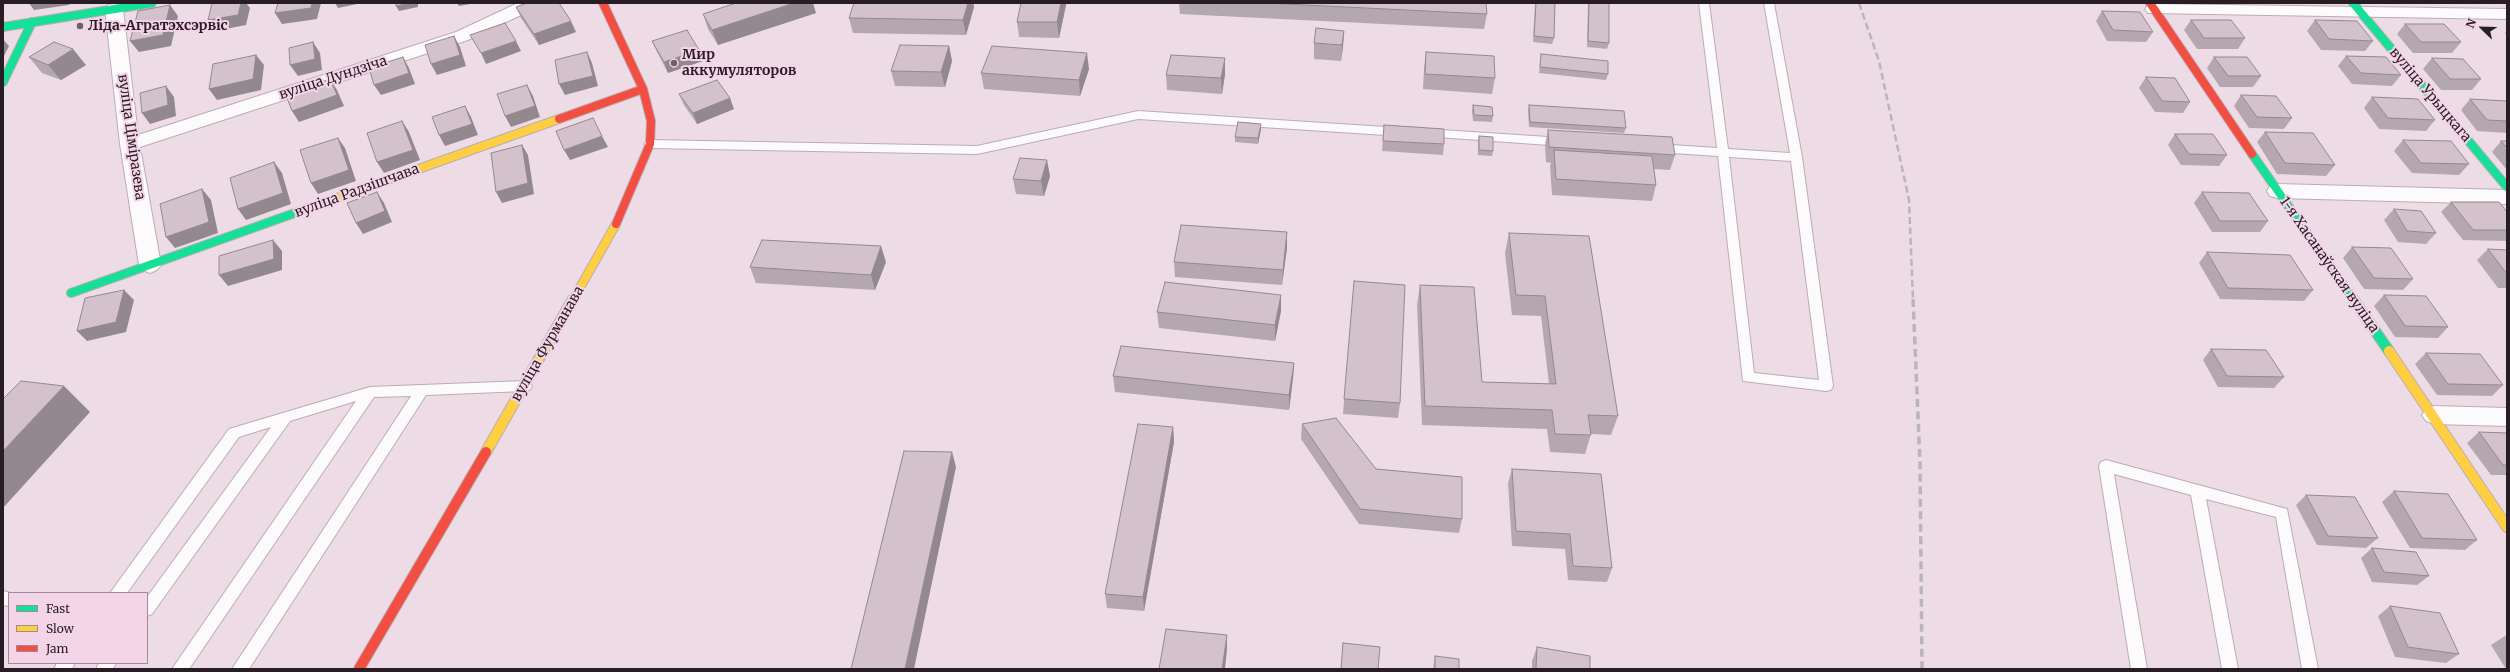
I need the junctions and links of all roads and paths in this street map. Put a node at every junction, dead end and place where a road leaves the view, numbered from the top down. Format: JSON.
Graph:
{"nodes":[{"id":1,"x":152,"y":3,"type":"edge"},
{"id":2,"x":532,"y":3,"type":"edge"},
{"id":3,"x":603,"y":3,"type":"edge"},
{"id":4,"x":1704,"y":3,"type":"edge"},
{"id":5,"x":1769,"y":3,"type":"edge"},
{"id":6,"x":2152,"y":6,"type":"edge"},
{"id":7,"x":2357,"y":7,"type":"edge"},
{"id":8,"x":114,"y":9,"type":"junction"},
{"id":9,"x":2507,"y":14,"type":"edge"},
{"id":10,"x":32,"y":22,"type":"junction"},
{"id":11,"x":3,"y":27,"type":"edge"},
{"id":12,"x":3,"y":82,"type":"edge"},
{"id":13,"x":643,"y":89,"type":"junction"},
{"id":14,"x":1573,"y":143,"type":"edge"},
{"id":15,"x":130,"y":144,"type":"junction"},
{"id":16,"x":650,"y":144,"type":"junction"},
{"id":17,"x":1644,"y":147,"type":"edge"},
{"id":18,"x":1724,"y":152,"type":"junction"},
{"id":19,"x":1796,"y":157,"type":"junction"},
{"id":20,"x":2507,"y":187,"type":"edge"},
{"id":21,"x":2277,"y":191,"type":"junction"},
{"id":22,"x":2507,"y":196,"type":"edge"},
{"id":23,"x":150,"y":265,"type":"junction"},
{"id":24,"x":71,"y":293,"type":"dead end"},
{"id":25,"x":525,"y":386,"type":"junction"},
{"id":26,"x":422,"y":390,"type":"junction"},
{"id":27,"x":370,"y":392,"type":"junction"},
{"id":28,"x":2434,"y":415,"type":"junction"},
{"id":29,"x":2507,"y":417,"type":"edge"},
{"id":30,"x":286,"y":418,"type":"junction"},
{"id":31,"x":2197,"y":490,"type":"junction"},
{"id":32,"x":2507,"y":527,"type":"edge"},
{"id":33,"x":119,"y":592,"type":"edge"},
{"id":34,"x":148,"y":608,"type":"edge"},
{"id":35,"x":180,"y":669,"type":"edge"},
{"id":36,"x":240,"y":669,"type":"edge"},
{"id":37,"x":359,"y":669,"type":"edge"},
{"id":38,"x":2139,"y":669,"type":"edge"},
{"id":39,"x":2230,"y":669,"type":"edge"},
{"id":40,"x":2310,"y":669,"type":"edge"}],
"edges":[{"from":1,"to":8,"type":"street"},
{"from":2,"to":15,"type":"street","name":"вуліца Дундзіча"},
{"from":3,"to":13,"type":"street","name":"вуліца Фурманава"},
{"from":4,"to":18,"type":"lane"},
{"from":5,"to":19,"type":"lane"},
{"from":6,"to":7,"type":"street"},
{"from":6,"to":21,"type":"street","name":"1-я Хасанаўская вуліца"},
{"from":7,"to":9,"type":"street"},
{"from":7,"to":20,"type":"street","name":"вуліца Урыцкага"},
{"from":8,"to":10,"type":"street"},
{"from":8,"to":15,"type":"street","name":"вуліца Ціміразева"},
{"from":10,"to":11,"type":"street"},
{"from":10,"to":12,"type":"street"},
{"from":13,"to":16,"type":"street","name":"вуліца Фурманава"},
{"from":13,"to":23,"type":"street","name":"вуліца Радзішчава"},
{"from":14,"to":16,"type":"lane"},
{"from":15,"to":23,"type":"street","name":"вуліца Ціміразева"},
{"from":16,"to":25,"type":"street","name":"вуліца Фурманава"},
{"from":17,"to":18,"type":"lane"},
{"from":18,"to":19,"type":"lane"},
{"from":18,"to":19,"type":"lane"},
{"from":21,"to":22,"type":"street"},
{"from":21,"to":28,"type":"street","name":"1-я Хасанаўская вуліца"},
{"from":23,"to":24,"type":"street","name":"вуліца Радзішчава"},
{"from":25,"to":26,"type":"lane"},
{"from":25,"to":37,"type":"street","name":"вуліца Фурманава"},
{"from":26,"to":27,"type":"lane"},
{"from":26,"to":36,"type":"lane"},
{"from":27,"to":30,"type":"lane"},
{"from":27,"to":35,"type":"lane"},
{"from":28,"to":29,"type":"street"},
{"from":28,"to":32,"type":"street","name":"1-я Хасанаўская вуліца"},
{"from":30,"to":33,"type":"lane"},
{"from":30,"to":34,"type":"lane"},
{"from":31,"to":38,"type":"lane"},
{"from":31,"to":39,"type":"lane"},
{"from":31,"to":40,"type":"lane"}]}
